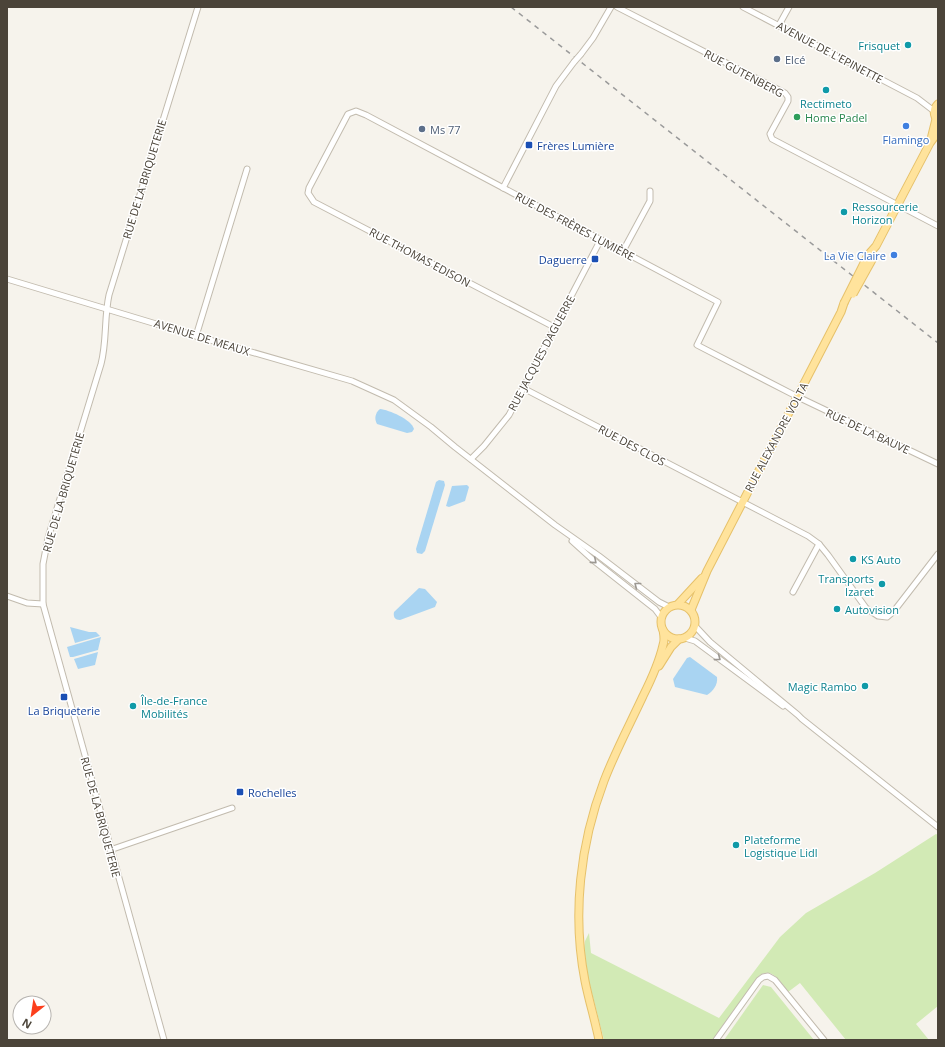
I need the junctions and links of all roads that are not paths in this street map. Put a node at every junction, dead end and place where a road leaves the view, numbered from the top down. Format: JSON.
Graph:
{"nodes":[{"id":1,"x":198,"y":7,"type":"edge"},
{"id":2,"x":611,"y":7,"type":"edge"},
{"id":3,"x":617,"y":7,"type":"edge"},
{"id":4,"x":743,"y":7,"type":"edge"},
{"id":5,"x":789,"y":7,"type":"edge"},
{"id":6,"x":779,"y":26,"type":"junction"},
{"id":7,"x":917,"y":98,"type":"junction"},
{"id":8,"x":938,"y":103,"type":"edge"},
{"id":9,"x":934,"y":111,"type":"junction"},
{"id":10,"x":937,"y":120,"type":"edge"},
{"id":11,"x":938,"y":132,"type":"edge"},
{"id":12,"x":930,"y":143,"type":"junction"},
{"id":13,"x":247,"y":169,"type":"dead end"},
{"id":14,"x":316,"y":173,"type":"joint"},
{"id":15,"x":503,"y":188,"type":"junction"},
{"id":16,"x":650,"y":192,"type":"dead end"},
{"id":17,"x":897,"y":204,"type":"junction"},
{"id":18,"x":938,"y":226,"type":"edge"},
{"id":19,"x":601,"y":239,"type":"junction"},
{"id":20,"x":623,"y":251,"type":"junction"},
{"id":21,"x":7,"y":278,"type":"edge"},
{"id":22,"x":106,"y":309,"type":"junction"},
{"id":23,"x":554,"y":327,"type":"junction"},
{"id":24,"x":196,"y":336,"type":"junction"},
{"id":25,"x":523,"y":388,"type":"junction"},
{"id":26,"x":798,"y":398,"type":"junction"},
{"id":27,"x":471,"y":460,"type":"junction"},
{"id":28,"x":938,"y":464,"type":"edge"},
{"id":29,"x":742,"y":502,"type":"junction"},
{"id":30,"x":555,"y":525,"type":"junction"},
{"id":31,"x":819,"y":544,"type":"junction"},
{"id":32,"x":938,"y":554,"type":"edge"},
{"id":33,"x":707,"y":571,"type":"junction"},
{"id":34,"x":794,"y":592,"type":"dead end"},
{"id":35,"x":7,"y":596,"type":"edge"},
{"id":36,"x":43,"y":604,"type":"junction"},
{"id":37,"x":678,"y":604,"type":"junction"},
{"id":38,"x":669,"y":607,"type":"junction"},
{"id":39,"x":691,"y":610,"type":"junction"},
{"id":40,"x":661,"y":617,"type":"junction"},
{"id":41,"x":695,"y":626,"type":"junction"},
{"id":42,"x":663,"y":630,"type":"junction"},
{"id":43,"x":682,"y":639,"type":"junction"},
{"id":44,"x":653,"y":674,"type":"junction"},
{"id":45,"x":802,"y":719,"type":"junction"},
{"id":46,"x":232,"y":808,"type":"dead end"},
{"id":47,"x":938,"y":827,"type":"edge"},
{"id":48,"x":110,"y":850,"type":"junction"},
{"id":49,"x":164,"y":1040,"type":"edge"},
{"id":50,"x":599,"y":1040,"type":"edge"},
{"id":51,"x":716,"y":1040,"type":"edge"},
{"id":52,"x":824,"y":1040,"type":"edge"}],
"edges":[{"from":1,"to":22,"type":"street","name":"RUE DE LA BRIQUETERIE"},
{"from":2,"to":15,"type":"street","bridge":true},
{"from":3,"to":17,"type":"street","name":"RUE GUTENBERG"},
{"from":4,"to":6,"type":"street","name":"AVENUE DE L'EPINETTE"},
{"from":5,"to":6,"type":"street"},
{"from":6,"to":7,"type":"street","name":"AVENUE DE L'EPINETTE"},
{"from":7,"to":8,"type":"street","name":"AVENUE DE L'EPINETTE"},
{"from":7,"to":9,"type":"street","name":"AVENUE DE L'EPINETTE"},
{"from":8,"to":9,"type":"main road"},
{"from":9,"to":10,"type":"main road"},
{"from":10,"to":12,"type":"main road"},
{"from":11,"to":12,"type":"main road"},
{"from":12,"to":17,"type":"main road","name":"RUE ALEXANDRE VOLTA"},
{"from":13,"to":24,"type":"street"},
{"from":14,"to":15,"type":"street","name":"RUE DES FRÈRES LUMIÈRE"},
{"from":14,"to":23,"type":"street","name":"RUE THOMAS EDISON"},
{"from":15,"to":19,"type":"street","name":"RUE DES FRÈRES LUMIÈRE"},
{"from":16,"to":20,"type":"street"},
{"from":17,"to":18,"type":"street"},
{"from":17,"to":26,"type":"main road","name":"RUE ALEXANDRE VOLTA","bridge":true},
{"from":19,"to":20,"type":"street","name":"RUE DES FRÈRES LUMIÈRE"},
{"from":19,"to":23,"type":"street","name":"RUE JACQUES DAGUERRE"},
{"from":20,"to":26,"type":"street","name":"RUE DES FRÈRES LUMIÈRE"},
{"from":21,"to":22,"type":"street","name":"AVENUE DE MEAUX"},
{"from":22,"to":24,"type":"street","name":"AVENUE DE MEAUX"},
{"from":22,"to":36,"type":"street","name":"RUE DE LA BRIQUETERIE"},
{"from":23,"to":25,"type":"street","name":"RUE JACQUES DAGUERRE"},
{"from":24,"to":27,"type":"street","name":"AVENUE DE MEAUX"},
{"from":25,"to":27,"type":"street","name":"RUE JACQUES DAGUERRE"},
{"from":25,"to":29,"type":"street","name":"RUE DES CLOS"},
{"from":26,"to":28,"type":"street","name":"RUE DE LA BAUVE"},
{"from":26,"to":29,"type":"main road","name":"RUE ALEXANDRE VOLTA"},
{"from":27,"to":30,"type":"street","name":"AVENUE DE MEAUX"},
{"from":29,"to":31,"type":"street","name":"RUE DES CLOS"},
{"from":29,"to":33,"type":"main road","name":"RUE ALEXANDRE VOLTA"},
{"from":38,"to":30,"type":"street","one_way":true},
{"from":30,"to":40,"type":"street","one_way":true},
{"from":31,"to":32,"type":"street","name":"RUE DES CLOS"},
{"from":31,"to":34,"type":"street"},
{"from":33,"to":37,"type":"main road","name":"RUE ALEXANDRE VOLTA"},
{"from":33,"to":39,"type":"main road","name":"RUE ALEXANDRE VOLTA"},
{"from":35,"to":36,"type":"street"},
{"from":36,"to":48,"type":"street","name":"RUE DE LA BRIQUETERIE"},
{"from":37,"to":38,"type":"main road"},
{"from":37,"to":39,"type":"main road"},
{"from":38,"to":40,"type":"main road"},
{"from":39,"to":41,"type":"main road"},
{"from":40,"to":42,"type":"main road"},
{"from":41,"to":43,"type":"main road"},
{"from":41,"to":45,"type":"street"},
{"from":42,"to":43,"type":"main road"},
{"from":42,"to":44,"type":"main road"},
{"from":43,"to":44,"type":"main road"},
{"from":43,"to":45,"type":"street","one_way":true},
{"from":44,"to":50,"type":"main road"},
{"from":45,"to":47,"type":"street"},
{"from":46,"to":48,"type":"street"},
{"from":48,"to":49,"type":"street","name":"RUE DE LA BRIQUETERIE"},
{"from":51,"to":52,"type":"street"}]}
